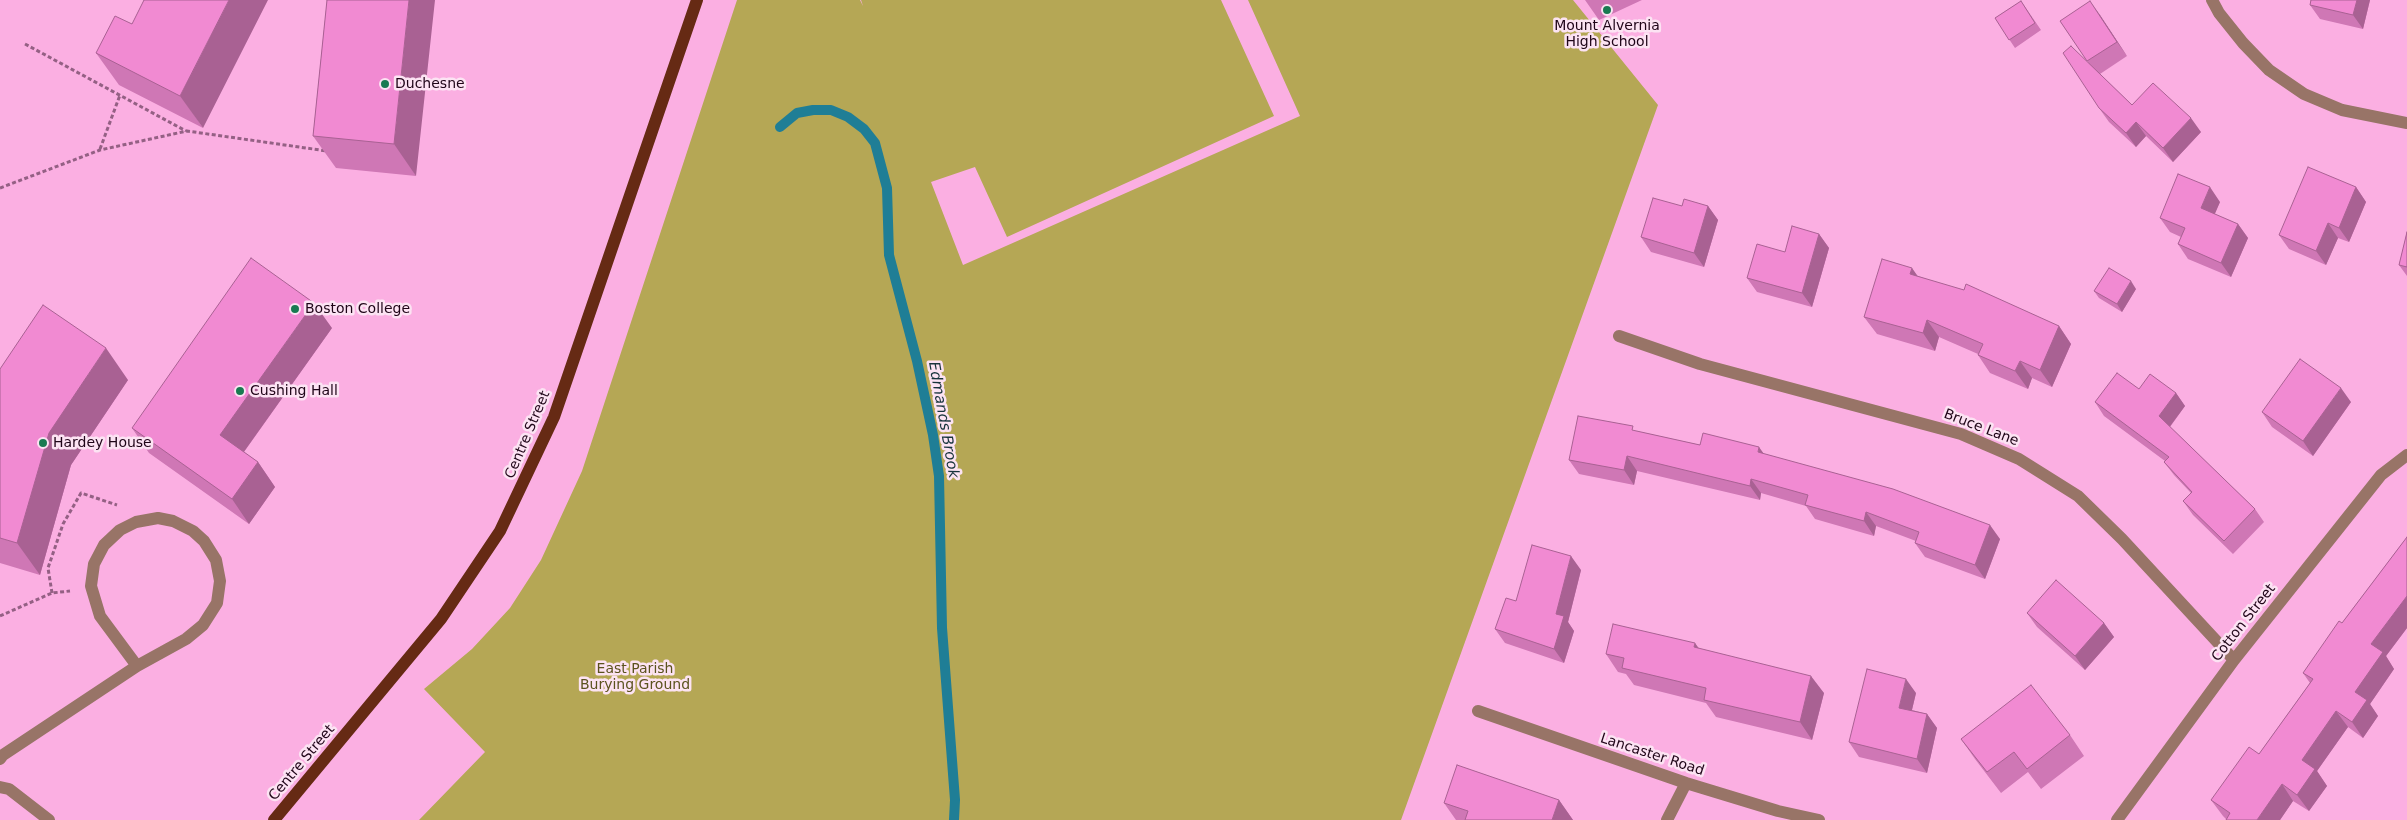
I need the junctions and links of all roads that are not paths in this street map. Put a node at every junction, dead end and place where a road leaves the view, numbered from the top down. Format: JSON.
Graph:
{"nodes":[{"id":1,"x":697,"y":0,"type":"edge"},
{"id":2,"x":2212,"y":0,"type":"edge"},
{"id":3,"x":2407,"y":123,"type":"edge"},
{"id":4,"x":1619,"y":336,"type":"dead end"},
{"id":5,"x":2407,"y":455,"type":"edge"},
{"id":6,"x":2234,"y":660,"type":"junction"},
{"id":7,"x":137,"y":666,"type":"junction"},
{"id":8,"x":1478,"y":711,"type":"dead end"},
{"id":9,"x":0,"y":759,"type":"edge"},
{"id":10,"x":1686,"y":783,"type":"junction"},
{"id":11,"x":0,"y":788,"type":"edge"},
{"id":12,"x":49,"y":820,"type":"edge"},
{"id":13,"x":274,"y":820,"type":"edge"},
{"id":14,"x":1666,"y":820,"type":"edge"},
{"id":15,"x":1819,"y":820,"type":"edge"},
{"id":16,"x":2116,"y":820,"type":"edge"}],
"edges":[{"from":1,"to":13,"type":"main road","name":"Centre Street"},
{"from":2,"to":3,"type":"street"},
{"from":4,"to":6,"type":"street","name":"Bruce Lane"},
{"from":5,"to":6,"type":"street","name":"Cotton Street"},
{"from":6,"to":16,"type":"street","name":"Cotton Street"},
{"from":7,"to":7,"type":"street"},
{"from":7,"to":9,"type":"street"},
{"from":8,"to":10,"type":"street","name":"Lancaster Road"},
{"from":10,"to":14,"type":"street"},
{"from":10,"to":15,"type":"street","name":"Lancaster Road"},
{"from":11,"to":12,"type":"street"}]}
